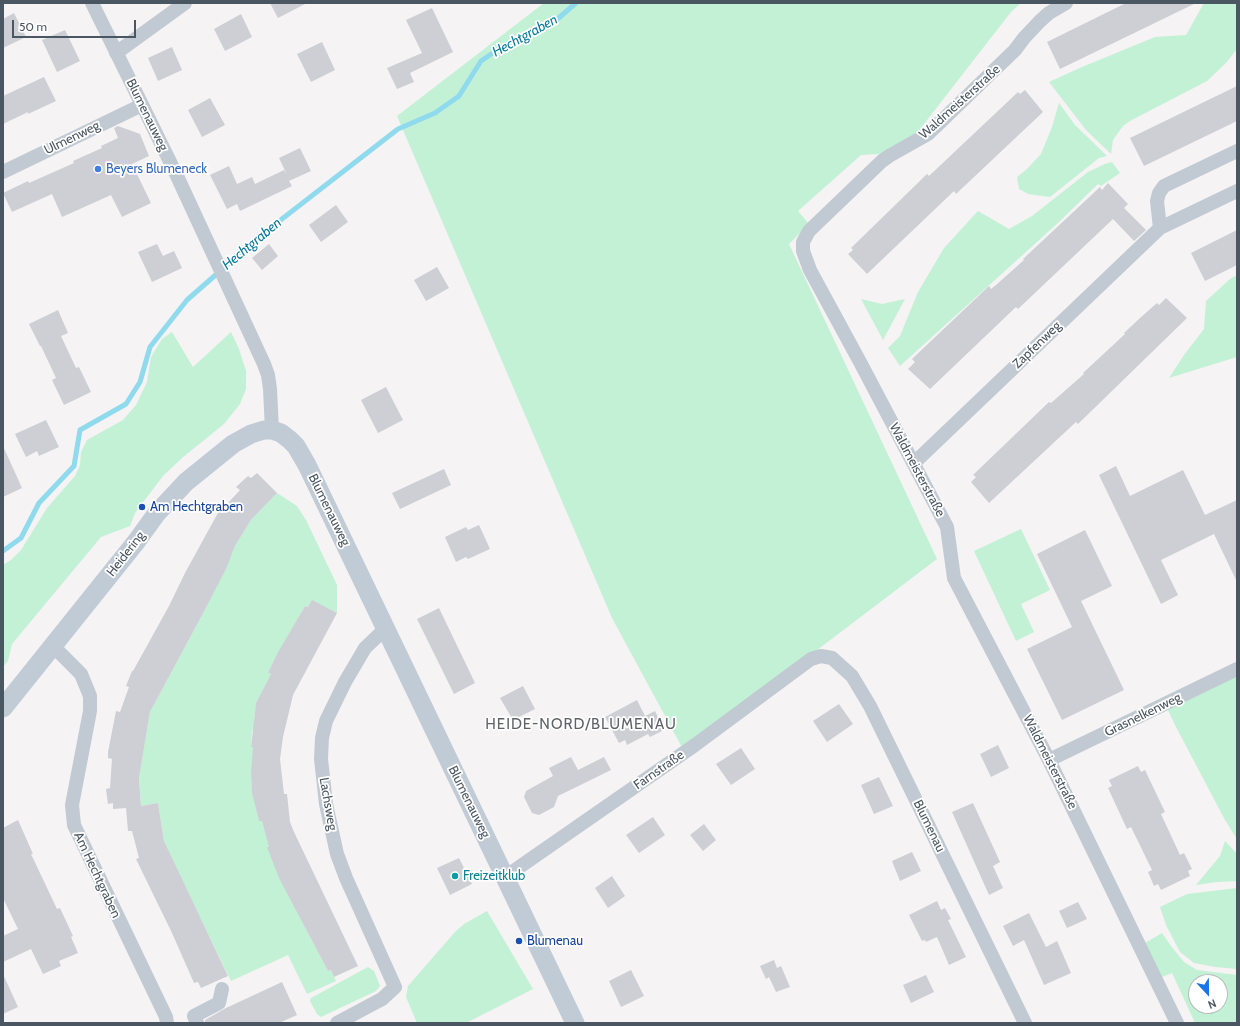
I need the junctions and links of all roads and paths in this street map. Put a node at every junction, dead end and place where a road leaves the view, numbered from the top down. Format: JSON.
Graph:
{"nodes":[{"id":1,"x":92,"y":3,"type":"edge"},
{"id":2,"x":185,"y":3,"type":"edge"},
{"id":3,"x":1066,"y":3,"type":"edge"},
{"id":4,"x":116,"y":53,"type":"junction"},
{"id":5,"x":142,"y":105,"type":"junction"},
{"id":6,"x":1237,"y":151,"type":"edge"},
{"id":7,"x":3,"y":172,"type":"edge"},
{"id":8,"x":1237,"y":191,"type":"edge"},
{"id":9,"x":1160,"y":228,"type":"junction"},
{"id":10,"x":272,"y":430,"type":"junction"},
{"id":11,"x":914,"y":463,"type":"junction"},
{"id":12,"x":386,"y":628,"type":"junction"},
{"id":13,"x":53,"y":646,"type":"junction"},
{"id":14,"x":810,"y":659,"type":"joint"},
{"id":15,"x":1237,"y":669,"type":"edge"},
{"id":16,"x":3,"y":708,"type":"edge"},
{"id":17,"x":1049,"y":760,"type":"junction"},
{"id":18,"x":505,"y":877,"type":"junction"},
{"id":19,"x":222,"y":989,"type":"dead end"},
{"id":20,"x":166,"y":1018,"type":"edge"},
{"id":21,"x":197,"y":1023,"type":"edge"},
{"id":22,"x":337,"y":1023,"type":"edge"},
{"id":23,"x":575,"y":1023,"type":"edge"},
{"id":24,"x":1025,"y":1023,"type":"edge"},
{"id":25,"x":1177,"y":1023,"type":"edge"}],
"edges":[{"from":1,"to":4,"type":"street","name":"Blumenauweg"},
{"from":2,"to":4,"type":"street"},
{"from":3,"to":11,"type":"street","name":"Waldmeisterstraße"},
{"from":4,"to":5,"type":"street","name":"Blumenauweg"},
{"from":5,"to":7,"type":"street","name":"Ulmenweg"},
{"from":5,"to":10,"type":"street","name":"Blumenauweg"},
{"from":6,"to":9,"type":"street"},
{"from":8,"to":9,"type":"street","name":"Zapfenweg"},
{"from":9,"to":11,"type":"street","name":"Zapfenweg"},
{"from":10,"to":12,"type":"street","name":"Blumenauweg"},
{"from":10,"to":13,"type":"street","name":"Heidering"},
{"from":11,"to":17,"type":"street","name":"Waldmeisterstraße"},
{"from":12,"to":18,"type":"street","name":"Blumenauweg"},
{"from":12,"to":22,"type":"street","name":"Lachsweg"},
{"from":13,"to":16,"type":"street","name":"Heidering"},
{"from":13,"to":20,"type":"street","name":"Am Hechtgraben"},
{"from":14,"to":18,"type":"street","name":"Farnstraße"},
{"from":14,"to":24,"type":"street","name":"Blumenau"},
{"from":15,"to":17,"type":"street","name":"Grasnelkenweg"},
{"from":17,"to":25,"type":"street","name":"Waldmeisterstraße"},
{"from":18,"to":23,"type":"street","name":"Blumenauweg"},
{"from":19,"to":21,"type":"street"}]}
